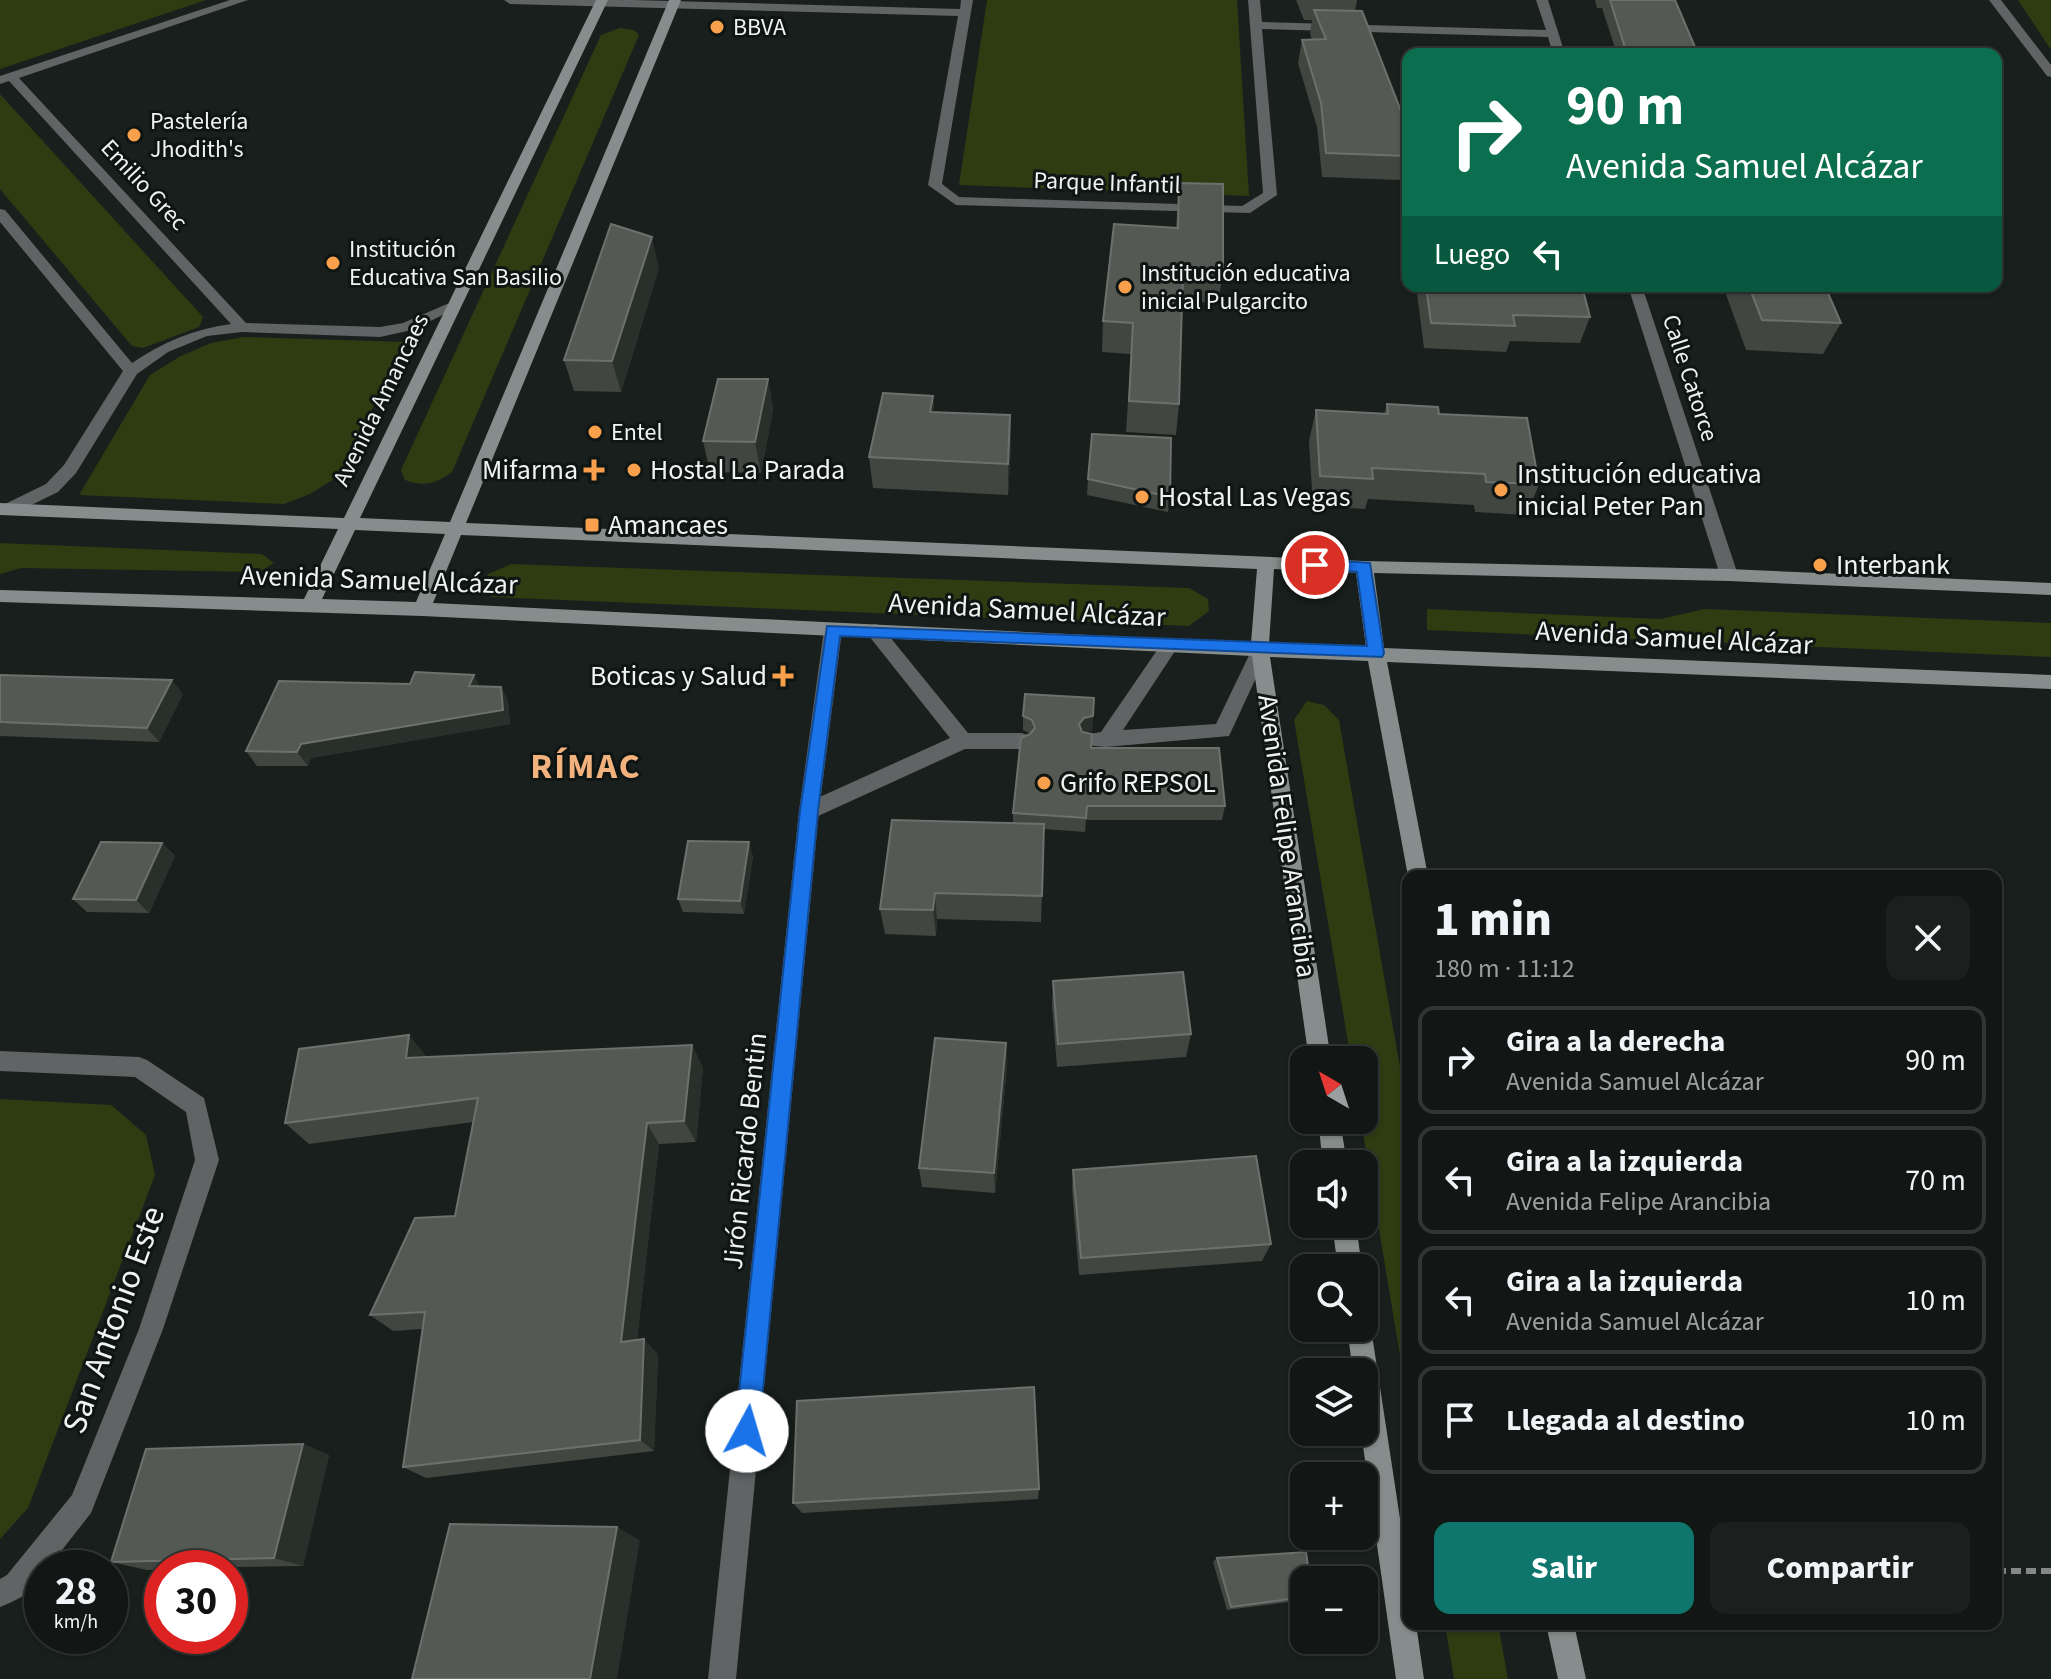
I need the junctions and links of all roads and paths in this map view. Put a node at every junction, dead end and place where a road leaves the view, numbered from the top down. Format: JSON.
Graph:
{"nodes":[{"id":1,"x":242,"y":0,"type":"edge"},
{"id":2,"x":510,"y":0,"type":"edge"},
{"id":3,"x":1254,"y":0,"type":"edge"},
{"id":4,"x":1542,"y":0,"type":"edge"},
{"id":5,"x":1995,"y":0,"type":"edge"},
{"id":6,"x":601,"y":1,"type":"edge"},
{"id":7,"x":674,"y":2,"type":"edge"},
{"id":8,"x":966,"y":6,"type":"edge"},
{"id":9,"x":1255,"y":25,"type":"junction"},
{"id":10,"x":1552,"y":34,"type":"junction"},
{"id":11,"x":1557,"y":48,"type":"edge"},
{"id":12,"x":2051,"y":73,"type":"edge"},
{"id":13,"x":6,"y":78,"type":"edge"},
{"id":14,"x":0,"y":213,"type":"edge"},
{"id":15,"x":1637,"y":292,"type":"edge"},
{"id":16,"x":452,"y":307,"type":"junction"},
{"id":17,"x":242,"y":327,"type":"junction"},
{"id":18,"x":131,"y":371,"type":"junction"},
{"id":19,"x":5,"y":509,"type":"edge"},
{"id":20,"x":349,"y":524,"type":"junction"},
{"id":21,"x":455,"y":527,"type":"junction"},
{"id":22,"x":1266,"y":563,"type":"junction"},
{"id":23,"x":1364,"y":567,"type":"junction"},
{"id":24,"x":1729,"y":575,"type":"junction"},
{"id":25,"x":2051,"y":589,"type":"edge"},
{"id":26,"x":0,"y":596,"type":"edge"},
{"id":27,"x":310,"y":605,"type":"junction"},
{"id":28,"x":422,"y":609,"type":"junction"},
{"id":29,"x":833,"y":630,"type":"junction"},
{"id":30,"x":875,"y":631,"type":"junction"},
{"id":31,"x":1170,"y":645,"type":"junction"},
{"id":32,"x":1260,"y":650,"type":"junction"},
{"id":33,"x":1376,"y":653,"type":"junction"},
{"id":34,"x":2051,"y":682,"type":"edge"},
{"id":35,"x":963,"y":741,"type":"junction"},
{"id":36,"x":1022,"y":741,"type":"edge"},
{"id":37,"x":809,"y":811,"type":"junction"},
{"id":38,"x":1417,"y":870,"type":"edge"},
{"id":39,"x":1318,"y":1046,"type":"edge"},
{"id":40,"x":0,"y":1061,"type":"edge"},
{"id":41,"x":1361,"y":1342,"type":"edge"},
{"id":42,"x":2002,"y":1571,"type":"edge"},
{"id":43,"x":2051,"y":1571,"type":"edge"},
{"id":44,"x":0,"y":1593,"type":"edge"},
{"id":45,"x":1402,"y":1624,"type":"edge"},
{"id":46,"x":1403,"y":1630,"type":"edge"},
{"id":47,"x":1561,"y":1630,"type":"edge"},
{"id":48,"x":722,"y":1679,"type":"edge"},
{"id":49,"x":1410,"y":1679,"type":"edge"},
{"id":50,"x":1572,"y":1679,"type":"edge"}],
"edges":[{"from":1,"to":13,"type":"street"},
{"from":2,"to":6,"type":"street"},
{"from":3,"to":9,"type":"street","name":"Parque Infantil"},
{"from":4,"to":10,"type":"street"},
{"from":5,"to":12,"type":"street"},
{"from":6,"to":7,"type":"street"},
{"from":6,"to":16,"type":"main road","name":"Avenida Amancaes"},
{"from":7,"to":8,"type":"street"},
{"from":7,"to":21,"type":"main road"},
{"from":8,"to":9,"type":"street","name":"Parque Infantil"},
{"from":9,"to":10,"type":"street"},
{"from":10,"to":11,"type":"street"},
{"from":13,"to":17,"type":"street","name":"Emilio Grec"},
{"from":14,"to":18,"type":"street"},
{"from":15,"to":24,"type":"street","name":"Calle Catorce"},
{"from":16,"to":17,"type":"street"},
{"from":16,"to":20,"type":"main road","name":"Avenida Amancaes"},
{"from":17,"to":18,"type":"street"},
{"from":18,"to":19,"type":"street"},
{"from":19,"to":20,"type":"main road","name":"Avenida Samuel Alcázar"},
{"from":20,"to":21,"type":"main road","name":"Avenida Samuel Alcázar"},
{"from":20,"to":27,"type":"main road","name":"Avenida Amancaes"},
{"from":21,"to":22,"type":"main road","name":"Avenida Samuel Alcázar"},
{"from":21,"to":28,"type":"main road"},
{"from":22,"to":23,"type":"main road","name":"Avenida Samuel Alcázar"},
{"from":22,"to":32,"type":"main road","name":"Avenida Felipe Arancibia"},
{"from":23,"to":24,"type":"main road","name":"Avenida Samuel Alcázar"},
{"from":23,"to":33,"type":"main road"},
{"from":24,"to":25,"type":"main road","name":"Avenida Samuel Alcázar"},
{"from":26,"to":27,"type":"main road","name":"Avenida Samuel Alcázar"},
{"from":27,"to":28,"type":"main road","name":"Avenida Samuel Alcázar"},
{"from":28,"to":29,"type":"main road","name":"Avenida Samuel Alcázar"},
{"from":29,"to":30,"type":"main road","name":"Avenida Samuel Alcázar"},
{"from":29,"to":37,"type":"street","name":"Jirón Ricardo Bentin"},
{"from":30,"to":31,"type":"main road","name":"Avenida Samuel Alcázar"},
{"from":30,"to":35,"type":"street"},
{"from":31,"to":32,"type":"main road","name":"Avenida Samuel Alcázar"},
{"from":31,"to":32,"type":"street"},
{"from":32,"to":33,"type":"main road","name":"Avenida Samuel Alcázar"},
{"from":32,"to":39,"type":"main road","name":"Avenida Felipe Arancibia"},
{"from":33,"to":34,"type":"main road","name":"Avenida Samuel Alcázar"},
{"from":33,"to":38,"type":"main road"},
{"from":35,"to":36,"type":"street"},
{"from":35,"to":37,"type":"street"},
{"from":37,"to":48,"type":"street","name":"Jirón Ricardo Bentin"},
{"from":40,"to":44,"type":"street","name":"San Antonio Este"},
{"from":41,"to":45,"type":"main road"},
{"from":42,"to":43,"type":"path"},
{"from":46,"to":49,"type":"main road"},
{"from":47,"to":50,"type":"main road"}]}
